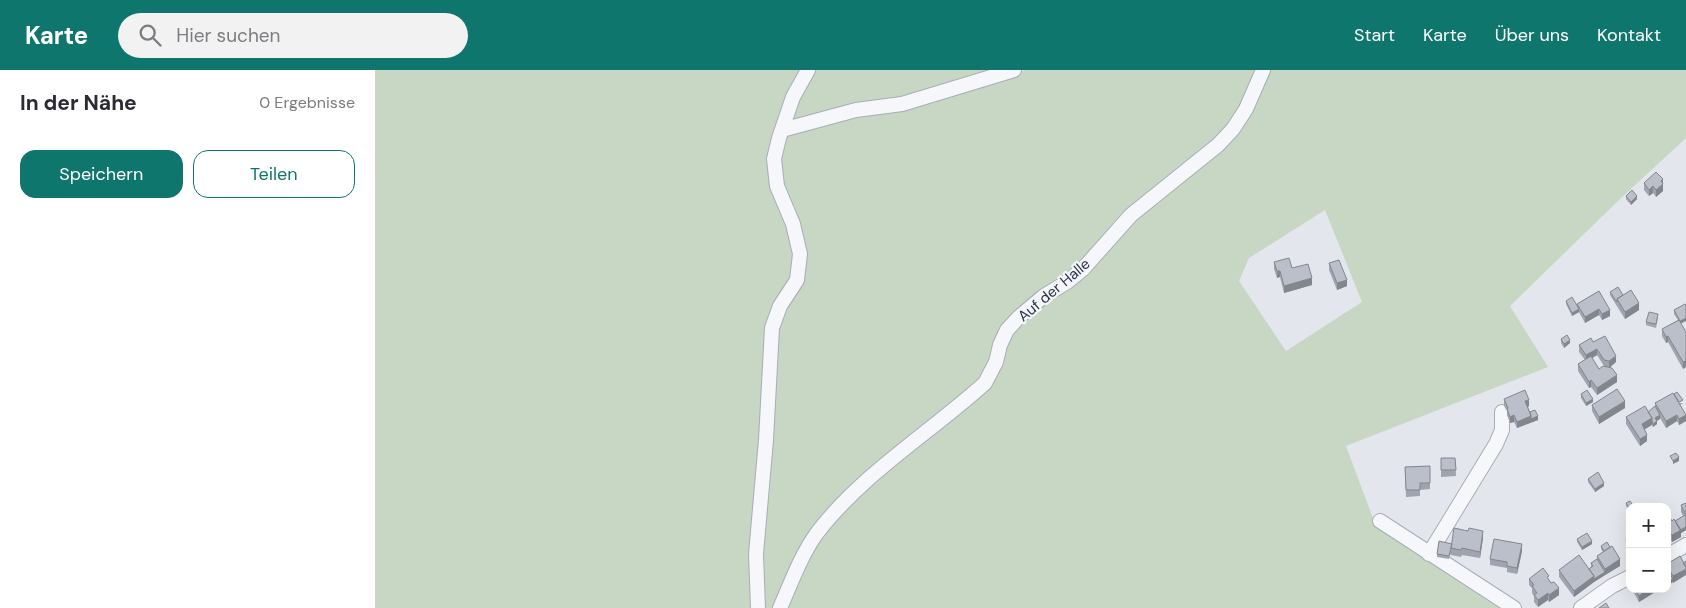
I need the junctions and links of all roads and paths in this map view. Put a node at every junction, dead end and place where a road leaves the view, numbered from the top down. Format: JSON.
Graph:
{"nodes":[{"id":1,"x":808,"y":70,"type":"edge"},
{"id":2,"x":1015,"y":70,"type":"edge"},
{"id":3,"x":1263,"y":70,"type":"edge"},
{"id":4,"x":781,"y":130,"type":"junction"},
{"id":5,"x":1502,"y":412,"type":"dead end"},
{"id":6,"x":1380,"y":521,"type":"dead end"},
{"id":7,"x":1686,"y":546,"type":"edge"},
{"id":8,"x":1429,"y":554,"type":"junction"},
{"id":9,"x":1671,"y":554,"type":"edge"},
{"id":10,"x":1626,"y":579,"type":"edge"},
{"id":11,"x":758,"y":608,"type":"edge"},
{"id":12,"x":780,"y":608,"type":"edge"},
{"id":13,"x":1514,"y":608,"type":"edge"},
{"id":14,"x":1581,"y":608,"type":"edge"}],
"edges":[{"from":1,"to":4,"type":"street"},
{"from":2,"to":4,"type":"street"},
{"from":3,"to":12,"type":"street","name":"Auf der Halle"},
{"from":4,"to":11,"type":"street"},
{"from":5,"to":8,"type":"street"},
{"from":6,"to":8,"type":"street"},
{"from":7,"to":9,"type":"street"},
{"from":8,"to":13,"type":"street"},
{"from":10,"to":14,"type":"street"}]}
